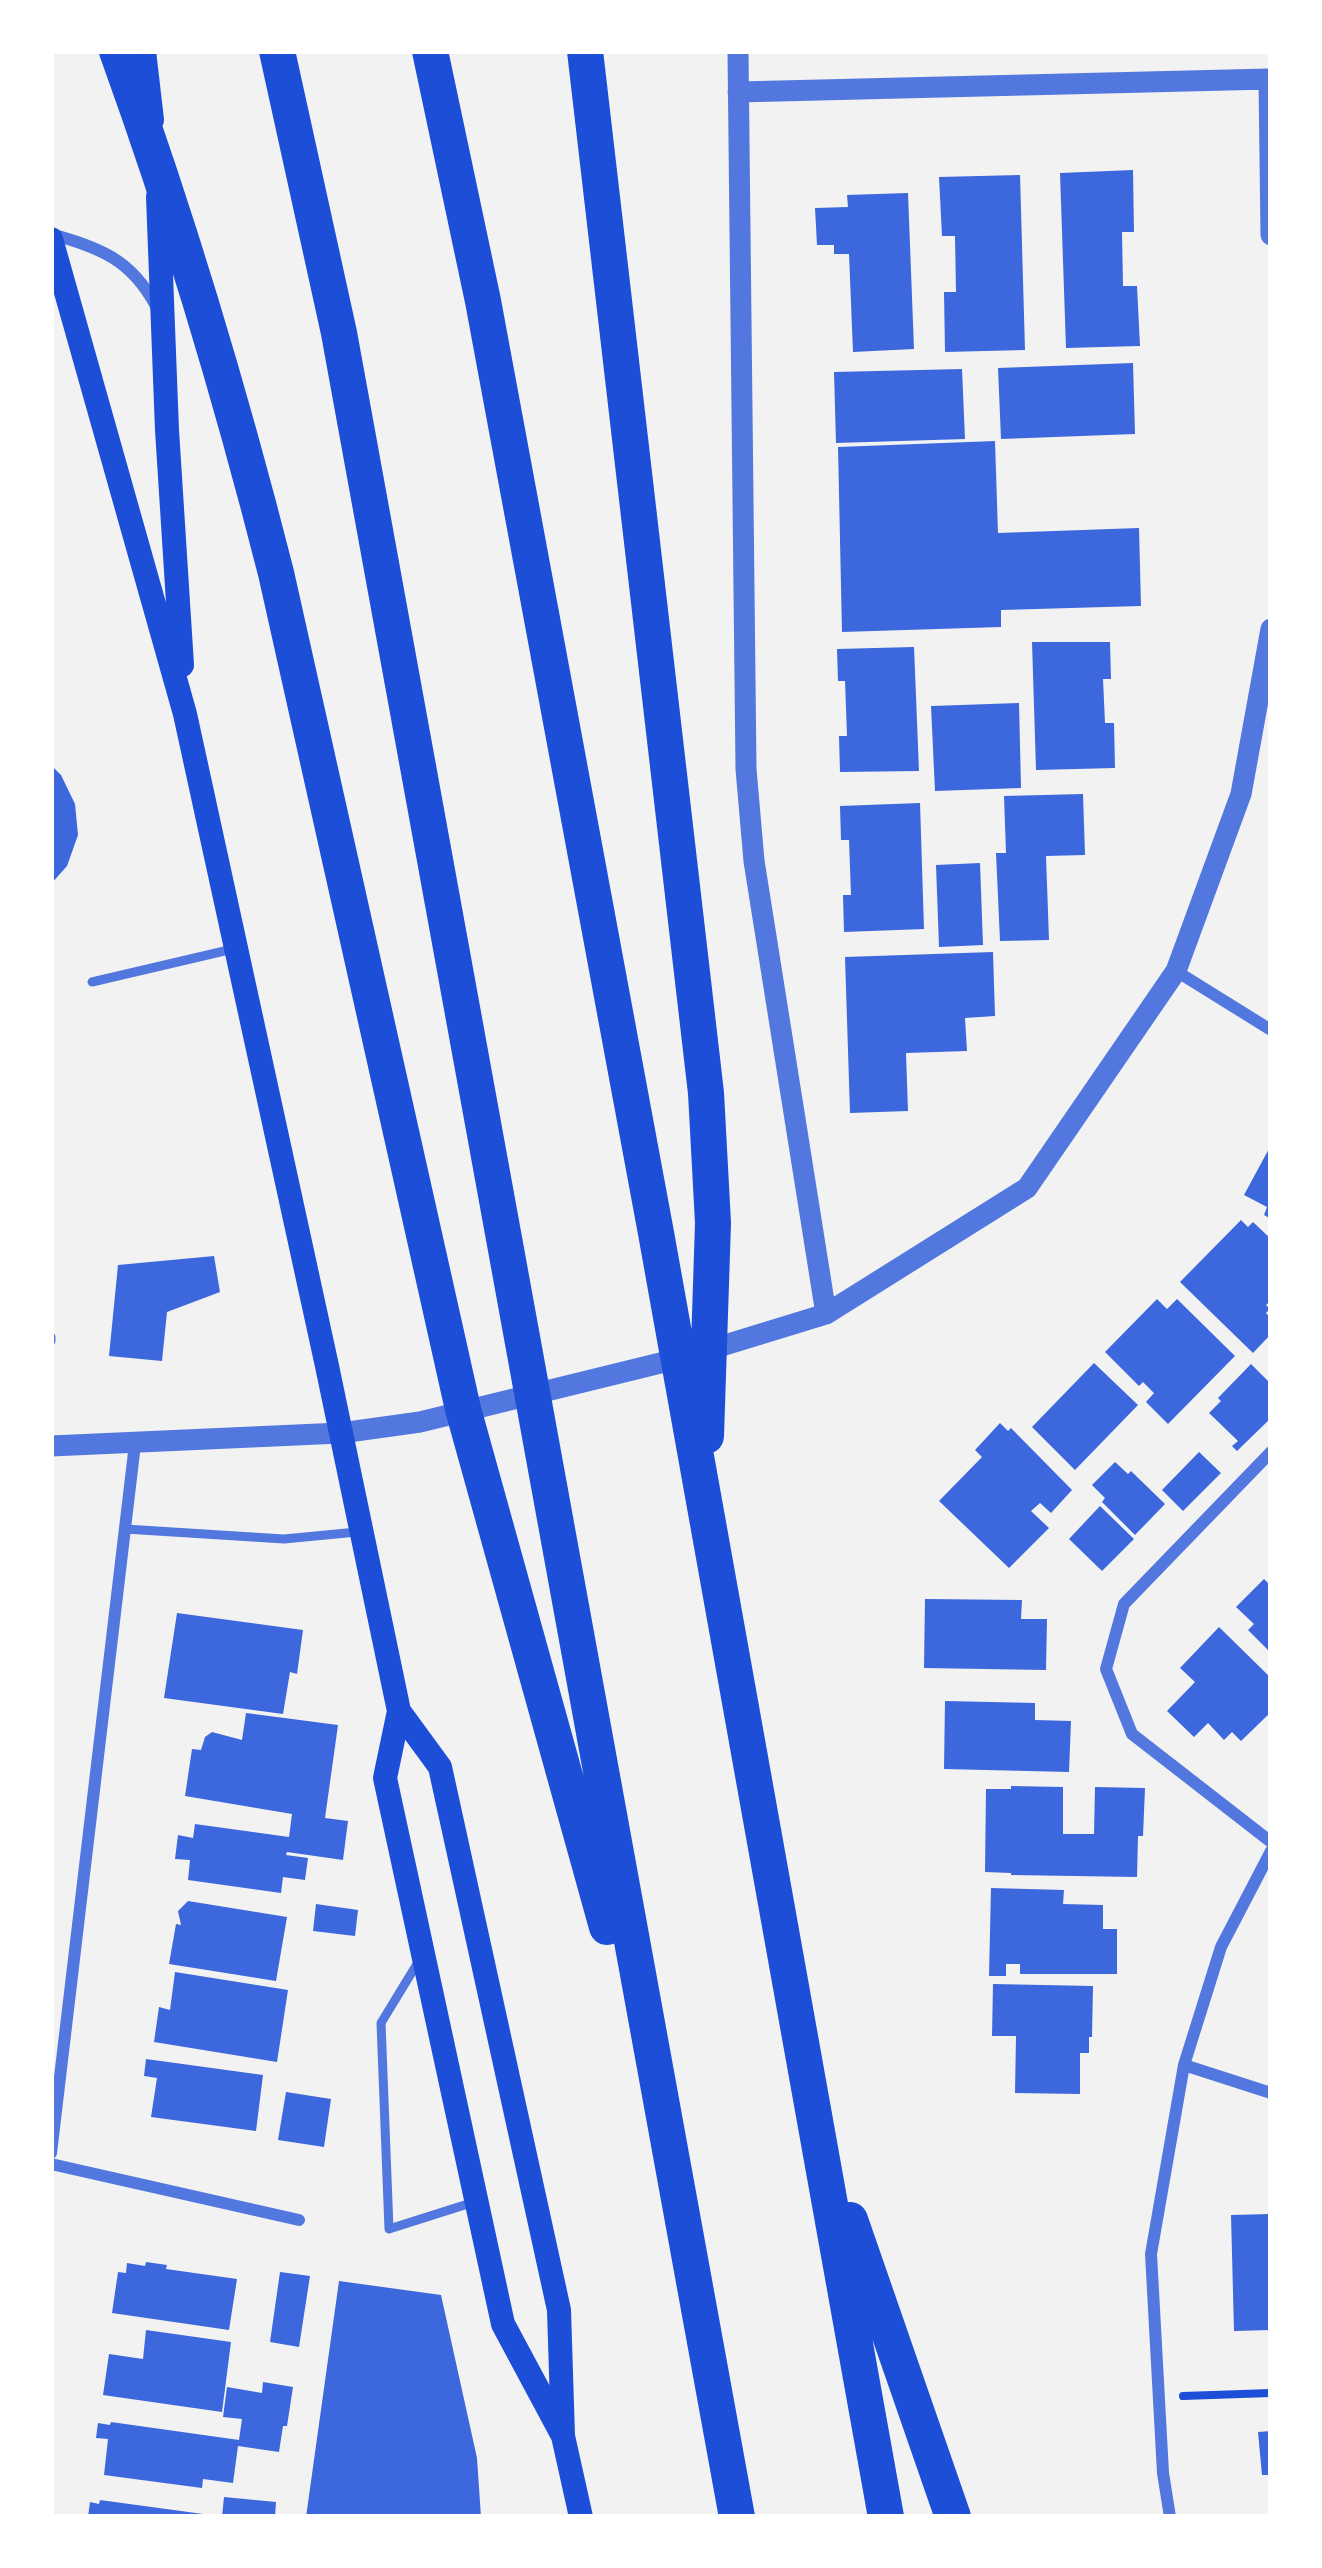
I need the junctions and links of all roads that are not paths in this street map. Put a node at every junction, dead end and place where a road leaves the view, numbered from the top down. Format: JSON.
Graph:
{"nodes":[{"id":1,"x":117,"y":51,"type":"edge"},
{"id":2,"x":144,"y":51,"type":"edge"},
{"id":3,"x":277,"y":51,"type":"edge"},
{"id":4,"x":430,"y":51,"type":"edge"},
{"id":5,"x":585,"y":51,"type":"edge"},
{"id":6,"x":738,"y":51,"type":"edge"},
{"id":7,"x":1270,"y":73,"type":"edge"},
{"id":8,"x":738,"y":92,"type":"junction"},
{"id":9,"x":1271,"y":235,"type":"edge"},
{"id":10,"x":51,"y":237,"type":"edge"},
{"id":11,"x":163,"y":317,"type":"junction"},
{"id":12,"x":1271,"y":629,"type":"edge"},
{"id":13,"x":185,"y":714,"type":"junction"},
{"id":14,"x":236,"y":948,"type":"junction"},
{"id":15,"x":1176,"y":971,"type":"junction"},
{"id":16,"x":92,"y":982,"type":"dead end"},
{"id":17,"x":1271,"y":1030,"type":"edge"},
{"id":18,"x":826,"y":1314,"type":"junction"},
{"id":19,"x":341,"y":1433,"type":"junction"},
{"id":20,"x":135,"y":1444,"type":"junction"},
{"id":21,"x":51,"y":1446,"type":"edge"},
{"id":22,"x":1271,"y":1452,"type":"edge"},
{"id":23,"x":704,"y":1512,"type":"junction"},
{"id":24,"x":125,"y":1529,"type":"junction"},
{"id":25,"x":362,"y":1532,"type":"junction"},
{"id":26,"x":400,"y":1711,"type":"junction"},
{"id":27,"x":1271,"y":1842,"type":"edge"},
{"id":28,"x":1271,"y":1851,"type":"edge"},
{"id":29,"x":423,"y":1954,"type":"junction"},
{"id":30,"x":1184,"y":2065,"type":"junction"},
{"id":31,"x":1271,"y":2092,"type":"edge"},
{"id":32,"x":812,"y":2111,"type":"junction"},
{"id":33,"x":665,"y":2132,"type":"junction"},
{"id":34,"x":51,"y":2152,"type":"edge"},
{"id":35,"x":51,"y":2164,"type":"edge"},
{"id":36,"x":477,"y":2201,"type":"junction"},
{"id":37,"x":299,"y":2220,"type":"dead end"},
{"id":38,"x":563,"y":2435,"type":"junction"},
{"id":39,"x":581,"y":2517,"type":"edge"},
{"id":40,"x":737,"y":2517,"type":"edge"},
{"id":41,"x":886,"y":2517,"type":"edge"},
{"id":42,"x":953,"y":2517,"type":"edge"},
{"id":43,"x":1170,"y":2517,"type":"edge"}],
"edges":[{"from":1,"to":33,"type":"highway"},
{"from":2,"to":11,"type":"main road"},
{"from":3,"to":33,"type":"highway"},
{"from":4,"to":23,"type":"highway"},
{"from":5,"to":23,"type":"highway"},
{"from":6,"to":8,"type":"street"},
{"from":7,"to":8,"type":"street"},
{"from":7,"to":9,"type":"street"},
{"from":8,"to":18,"type":"street"},
{"from":10,"to":11,"type":"street"},
{"from":10,"to":13,"type":"main road"},
{"from":11,"to":13,"type":"main road"},
{"from":12,"to":15,"type":"street"},
{"from":13,"to":14,"type":"main road"},
{"from":14,"to":16,"type":"lane"},
{"from":14,"to":19,"type":"main road"},
{"from":15,"to":17,"type":"street"},
{"from":15,"to":18,"type":"street"},
{"from":18,"to":19,"type":"street"},
{"from":19,"to":20,"type":"street"},
{"from":19,"to":25,"type":"main road"},
{"from":20,"to":21,"type":"street"},
{"from":20,"to":24,"type":"street"},
{"from":22,"to":27,"type":"street"},
{"from":23,"to":32,"type":"highway"},
{"from":24,"to":25,"type":"lane"},
{"from":24,"to":34,"type":"street"},
{"from":25,"to":26,"type":"main road"},
{"from":26,"to":29,"type":"main road"},
{"from":26,"to":38,"type":"main road"},
{"from":28,"to":30,"type":"street"},
{"from":29,"to":36,"type":"main road"},
{"from":29,"to":36,"type":"lane"},
{"from":30,"to":31,"type":"street"},
{"from":30,"to":43,"type":"street"},
{"from":32,"to":41,"type":"highway"},
{"from":32,"to":42,"type":"highway"},
{"from":33,"to":40,"type":"highway"},
{"from":35,"to":37,"type":"street"},
{"from":36,"to":38,"type":"main road"},
{"from":38,"to":39,"type":"main road"}]}
